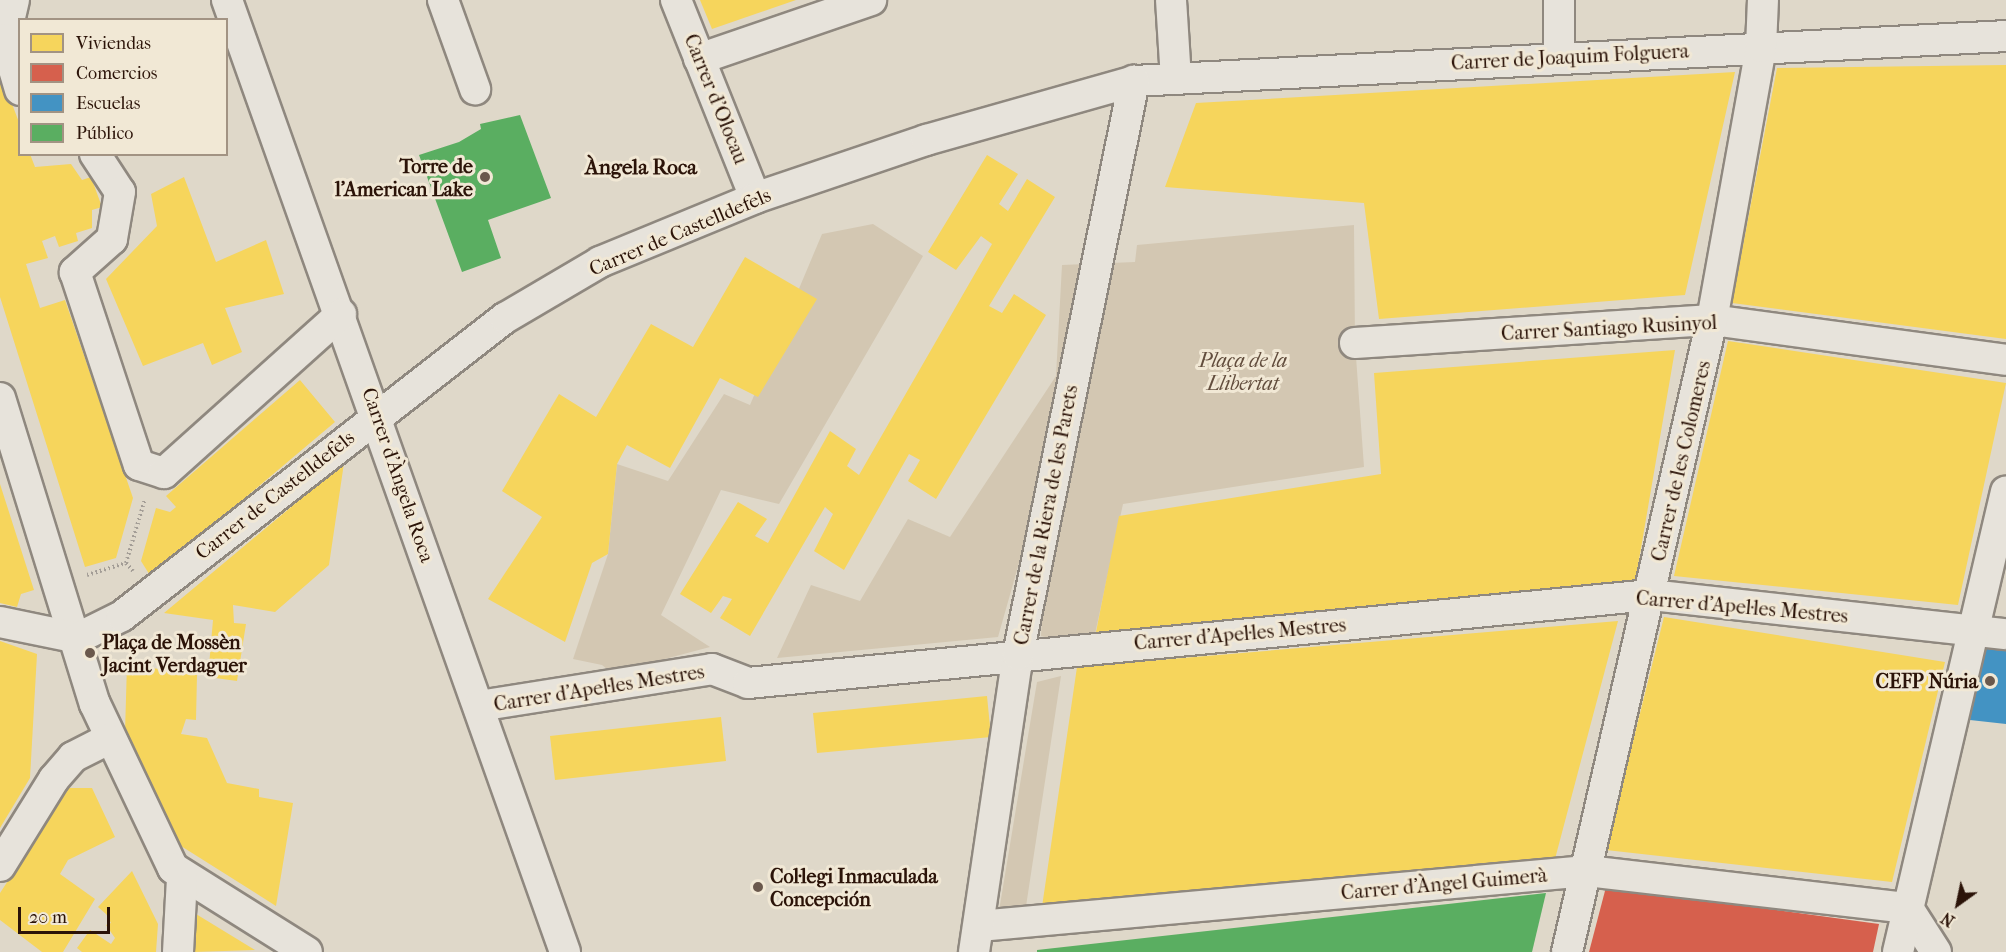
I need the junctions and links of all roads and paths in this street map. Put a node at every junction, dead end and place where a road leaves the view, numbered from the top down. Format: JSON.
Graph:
{"nodes":[{"id":1,"x":14,"y":0,"type":"edge"},
{"id":2,"x":227,"y":0,"type":"edge"},
{"id":3,"x":443,"y":0,"type":"edge"},
{"id":4,"x":676,"y":0,"type":"edge"},
{"id":5,"x":870,"y":0,"type":"edge"},
{"id":6,"x":1172,"y":0,"type":"edge"},
{"id":7,"x":1559,"y":0,"type":"edge"},
{"id":8,"x":1763,"y":0,"type":"edge"},
{"id":9,"x":2006,"y":36,"type":"edge"},
{"id":10,"x":1761,"y":47,"type":"junction"},
{"id":11,"x":1559,"y":57,"type":"junction"},
{"id":12,"x":699,"y":58,"type":"junction"},
{"id":13,"x":1176,"y":80,"type":"junction"},
{"id":14,"x":1134,"y":81,"type":"junction"},
{"id":15,"x":18,"y":83,"type":"edge"},
{"id":16,"x":475,"y":89,"type":"dead end"},
{"id":17,"x":96,"y":156,"type":"edge"},
{"id":18,"x":755,"y":198,"type":"junction"},
{"id":19,"x":341,"y":314,"type":"junction"},
{"id":20,"x":1712,"y":320,"type":"junction"},
{"id":21,"x":1355,"y":343,"type":"dead end"},
{"id":22,"x":2006,"y":360,"type":"edge"},
{"id":23,"x":0,"y":398,"type":"edge"},
{"id":24,"x":377,"y":415,"type":"junction"},
{"id":25,"x":153,"y":470,"type":"junction"},
{"id":26,"x":2006,"y":492,"type":"edge"},
{"id":27,"x":151,"y":593,"type":"junction"},
{"id":28,"x":1650,"y":595,"type":"junction"},
{"id":29,"x":0,"y":622,"type":"edge"},
{"id":30,"x":1974,"y":630,"type":"junction"},
{"id":31,"x":2006,"y":634,"type":"edge"},
{"id":32,"x":78,"y":638,"type":"junction"},
{"id":33,"x":1018,"y":656,"type":"junction"},
{"id":34,"x":478,"y":706,"type":"junction"},
{"id":35,"x":113,"y":749,"type":"junction"},
{"id":36,"x":0,"y":866,"type":"edge"},
{"id":37,"x":1587,"y":871,"type":"junction"},
{"id":38,"x":182,"y":877,"type":"junction"},
{"id":39,"x":1908,"y":908,"type":"junction"},
{"id":40,"x":976,"y":939,"type":"edge"},
{"id":41,"x":178,"y":952,"type":"edge"},
{"id":42,"x":307,"y":952,"type":"edge"},
{"id":43,"x":565,"y":952,"type":"edge"},
{"id":44,"x":1567,"y":952,"type":"edge"},
{"id":45,"x":1898,"y":952,"type":"edge"},
{"id":46,"x":1936,"y":952,"type":"edge"}],
"edges":[{"from":1,"to":15,"type":"street"},
{"from":2,"to":19,"type":"street","name":"Carrer d'Àngela Roca"},
{"from":3,"to":16,"type":"street"},
{"from":4,"to":12,"type":"street","name":"Carrer d'Olocau"},
{"from":5,"to":12,"type":"street"},
{"from":6,"to":13,"type":"street"},
{"from":7,"to":11,"type":"street"},
{"from":8,"to":10,"type":"street","name":"Carrer de les Colomeres"},
{"from":9,"to":10,"type":"street","name":"Carrer de Joaquim Folguera"},
{"from":10,"to":11,"type":"street","name":"Carrer de Joaquim Folguera"},
{"from":10,"to":20,"type":"street","name":"Carrer de les Colomeres"},
{"from":11,"to":13,"type":"street","name":"Carrer de Joaquim Folguera"},
{"from":12,"to":18,"type":"street","name":"Carrer d'Olocau"},
{"from":13,"to":14,"type":"street","name":"Carrer de Joaquim Folguera"},
{"from":14,"to":18,"type":"street","name":"Carrer de Castelldefels"},
{"from":14,"to":33,"type":"street","name":"Carrer de la Riera de les Parets"},
{"from":17,"to":25,"type":"street"},
{"from":18,"to":24,"type":"street","name":"Carrer de Castelldefels"},
{"from":19,"to":24,"type":"street","name":"Carrer d'Àngela Roca"},
{"from":19,"to":25,"type":"street"},
{"from":20,"to":21,"type":"street","name":"Carrer Santiago Rusinyol"},
{"from":20,"to":22,"type":"street","name":"Carrer Santiago Rusinyol"},
{"from":20,"to":28,"type":"street","name":"Carrer de les Colomeres"},
{"from":23,"to":32,"type":"street"},
{"from":24,"to":27,"type":"street","name":"Carrer de Castelldefels"},
{"from":24,"to":34,"type":"street","name":"Carrer d'Àngela Roca"},
{"from":25,"to":27,"type":"path"},
{"from":26,"to":30,"type":"street"},
{"from":27,"to":32,"type":"street","name":"Carrer de Castelldefels"},
{"from":28,"to":30,"type":"street","name":"Carrer d'Apel·les Mestres"},
{"from":28,"to":33,"type":"street","name":"Carrer d'Apel·les Mestres"},
{"from":28,"to":37,"type":"street","name":"Carrer de les Colomeres"},
{"from":29,"to":32,"type":"street"},
{"from":30,"to":31,"type":"street","name":"Carrer d'Apel·les Mestres"},
{"from":30,"to":39,"type":"street"},
{"from":32,"to":35,"type":"street"},
{"from":33,"to":34,"type":"street","name":"Carrer d'Apel·les Mestres"},
{"from":33,"to":40,"type":"street","name":"Carrer de la Riera de les Parets"},
{"from":34,"to":43,"type":"street","name":"Carrer d'Àngela Roca"},
{"from":35,"to":36,"type":"street"},
{"from":35,"to":38,"type":"street"},
{"from":37,"to":39,"type":"street","name":"Carrer d'Àngel Guimerà"},
{"from":37,"to":40,"type":"street","name":"Carrer d'Àngel Guimerà"},
{"from":37,"to":44,"type":"street","name":"Carrer de les Colomeres"},
{"from":38,"to":41,"type":"street"},
{"from":38,"to":42,"type":"street"},
{"from":39,"to":45,"type":"street"},
{"from":39,"to":46,"type":"street"}]}
